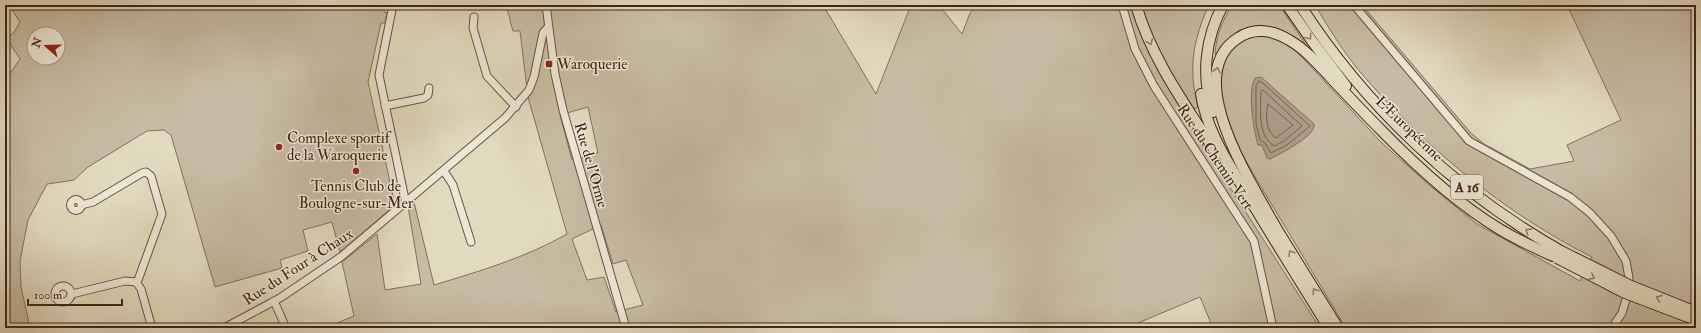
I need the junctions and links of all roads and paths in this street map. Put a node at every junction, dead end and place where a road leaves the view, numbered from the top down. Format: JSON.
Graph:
{"nodes":[{"id":1,"x":393,"y":5,"type":"edge"},
{"id":2,"x":423,"y":5,"type":"edge"},
{"id":3,"x":428,"y":5,"type":"edge"},
{"id":4,"x":546,"y":5,"type":"edge"},
{"id":5,"x":1122,"y":5,"type":"edge"},
{"id":6,"x":1136,"y":5,"type":"edge"},
{"id":7,"x":1215,"y":5,"type":"edge"},
{"id":8,"x":1223,"y":5,"type":"edge"},
{"id":9,"x":1287,"y":5,"type":"edge"},
{"id":10,"x":1300,"y":5,"type":"edge"},
{"id":11,"x":1305,"y":5,"type":"edge"},
{"id":12,"x":1354,"y":5,"type":"edge"},
{"id":13,"x":474,"y":17,"type":"dead end"},
{"id":14,"x":548,"y":27,"type":"junction"},
{"id":15,"x":1348,"y":71,"type":"junction"},
{"id":16,"x":429,"y":88,"type":"dead end"},
{"id":17,"x":386,"y":106,"type":"junction"},
{"id":18,"x":516,"y":107,"type":"junction"},
{"id":19,"x":444,"y":171,"type":"junction"},
{"id":20,"x":406,"y":204,"type":"junction"},
{"id":21,"x":81,"y":205,"type":"dead end"},
{"id":22,"x":1276,"y":228,"type":"junction"},
{"id":23,"x":470,"y":242,"type":"dead end"},
{"id":24,"x":1283,"y":254,"type":"junction"},
{"id":25,"x":1557,"y":255,"type":"junction"},
{"id":26,"x":137,"y":283,"type":"junction"},
{"id":27,"x":72,"y":294,"type":"dead end"},
{"id":28,"x":274,"y":301,"type":"junction"},
{"id":29,"x":1696,"y":312,"type":"edge"},
{"id":30,"x":1696,"y":320,"type":"edge"},
{"id":31,"x":152,"y":328,"type":"edge"},
{"id":32,"x":224,"y":328,"type":"edge"},
{"id":33,"x":286,"y":328,"type":"edge"},
{"id":34,"x":626,"y":328,"type":"edge"},
{"id":35,"x":1273,"y":328,"type":"edge"},
{"id":36,"x":1329,"y":328,"type":"edge"},
{"id":37,"x":1338,"y":328,"type":"edge"},
{"id":38,"x":1612,"y":328,"type":"edge"}],
"edges":[{"from":1,"to":17,"type":"street"},
{"from":2,"to":3,"type":"street"},
{"from":4,"to":14,"type":"street","name":"Rue de l'Orme"},
{"from":5,"to":35,"type":"street","name":"Rue du Chemin Vert"},
{"from":6,"to":24,"type":"highway","one_way":true},
{"from":7,"to":24,"type":"highway"},
{"from":8,"to":22,"type":"highway"},
{"from":9,"to":25,"type":"highway","name":"L'Européenne","number":"A 16","one_way":true},
{"from":10,"to":15,"type":"highway","name":"L'Européenne","number":"A 16"},
{"from":11,"to":15,"type":"highway"},
{"from":12,"to":38,"type":"street"},
{"from":13,"to":18,"type":"street"},
{"from":14,"to":18,"type":"street","name":"Rue du Four à Chaux"},
{"from":14,"to":34,"type":"street","name":"Rue de l'Orme"},
{"from":25,"to":15,"type":"highway","name":"L'Européenne","number":"A 16","one_way":true},
{"from":16,"to":17,"type":"street"},
{"from":17,"to":20,"type":"street"},
{"from":18,"to":19,"type":"street","name":"Rue du Four à Chaux"},
{"from":19,"to":20,"type":"street","name":"Rue du Four à Chaux"},
{"from":19,"to":23,"type":"street"},
{"from":20,"to":28,"type":"street","name":"Rue du Four à Chaux"},
{"from":21,"to":26,"type":"street"},
{"from":22,"to":25,"type":"highway","one_way":true},
{"from":37,"to":22,"type":"highway","one_way":true},
{"from":24,"to":36,"type":"highway"},
{"from":29,"to":25,"type":"highway","number":"A 16","one_way":true,"bridge":true},
{"from":25,"to":30,"type":"highway","number":"A 16","one_way":true,"bridge":true},
{"from":26,"to":27,"type":"street"},
{"from":26,"to":31,"type":"street"},
{"from":28,"to":32,"type":"street","name":"Rue du Four à Chaux"},
{"from":28,"to":33,"type":"street"}]}
